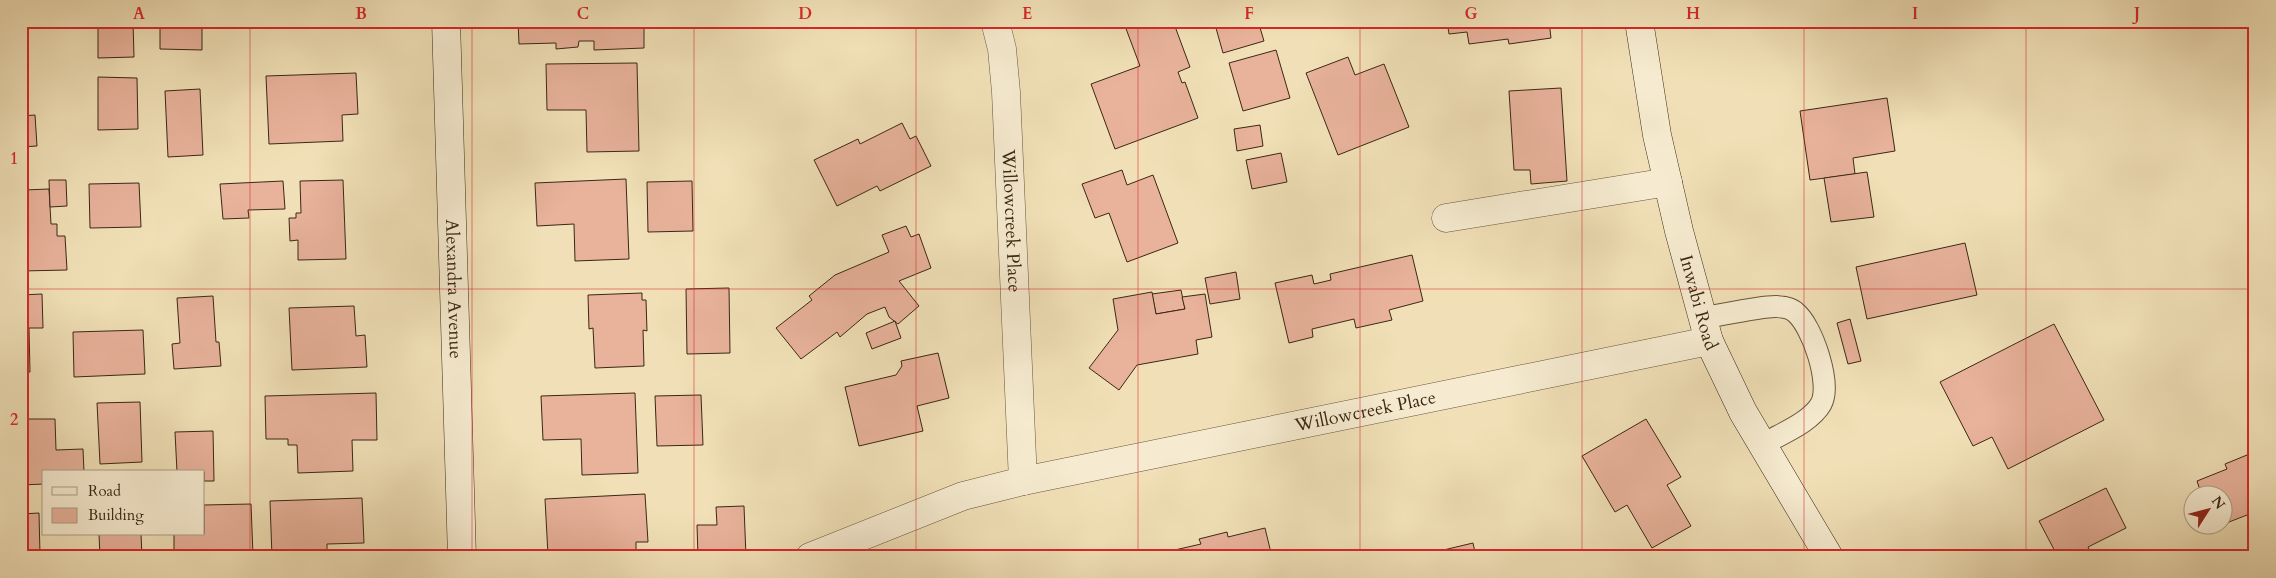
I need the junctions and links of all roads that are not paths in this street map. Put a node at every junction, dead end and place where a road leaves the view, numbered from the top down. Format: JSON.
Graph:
{"nodes":[{"id":1,"x":446,"y":21,"type":"edge"},
{"id":2,"x":995,"y":21,"type":"edge"},
{"id":3,"x":1639,"y":21,"type":"edge"},
{"id":4,"x":1668,"y":182,"type":"junction"},
{"id":5,"x":1446,"y":218,"type":"dead end"},
{"id":6,"x":1706,"y":330,"type":"junction"},
{"id":7,"x":1762,"y":445,"type":"junction"},
{"id":8,"x":1023,"y":481,"type":"junction"},
{"id":9,"x":462,"y":557,"type":"edge"},
{"id":10,"x":810,"y":557,"type":"edge"},
{"id":11,"x":1829,"y":557,"type":"edge"}],
"edges":[{"from":1,"to":9,"type":"street","name":"Alexandra Avenue"},
{"from":2,"to":8,"type":"street","name":"Willowcreek Place"},
{"from":3,"to":4,"type":"street","name":"Inwabi Road"},
{"from":4,"to":5,"type":"street"},
{"from":4,"to":6,"type":"street","name":"Inwabi Road"},
{"from":6,"to":7,"type":"street","name":"Inwabi Road"},
{"from":6,"to":7,"type":"lane"},
{"from":6,"to":8,"type":"street","name":"Willowcreek Place"},
{"from":7,"to":11,"type":"street","name":"Inwabi Road"},
{"from":8,"to":10,"type":"street","name":"Willowcreek Place"}]}
